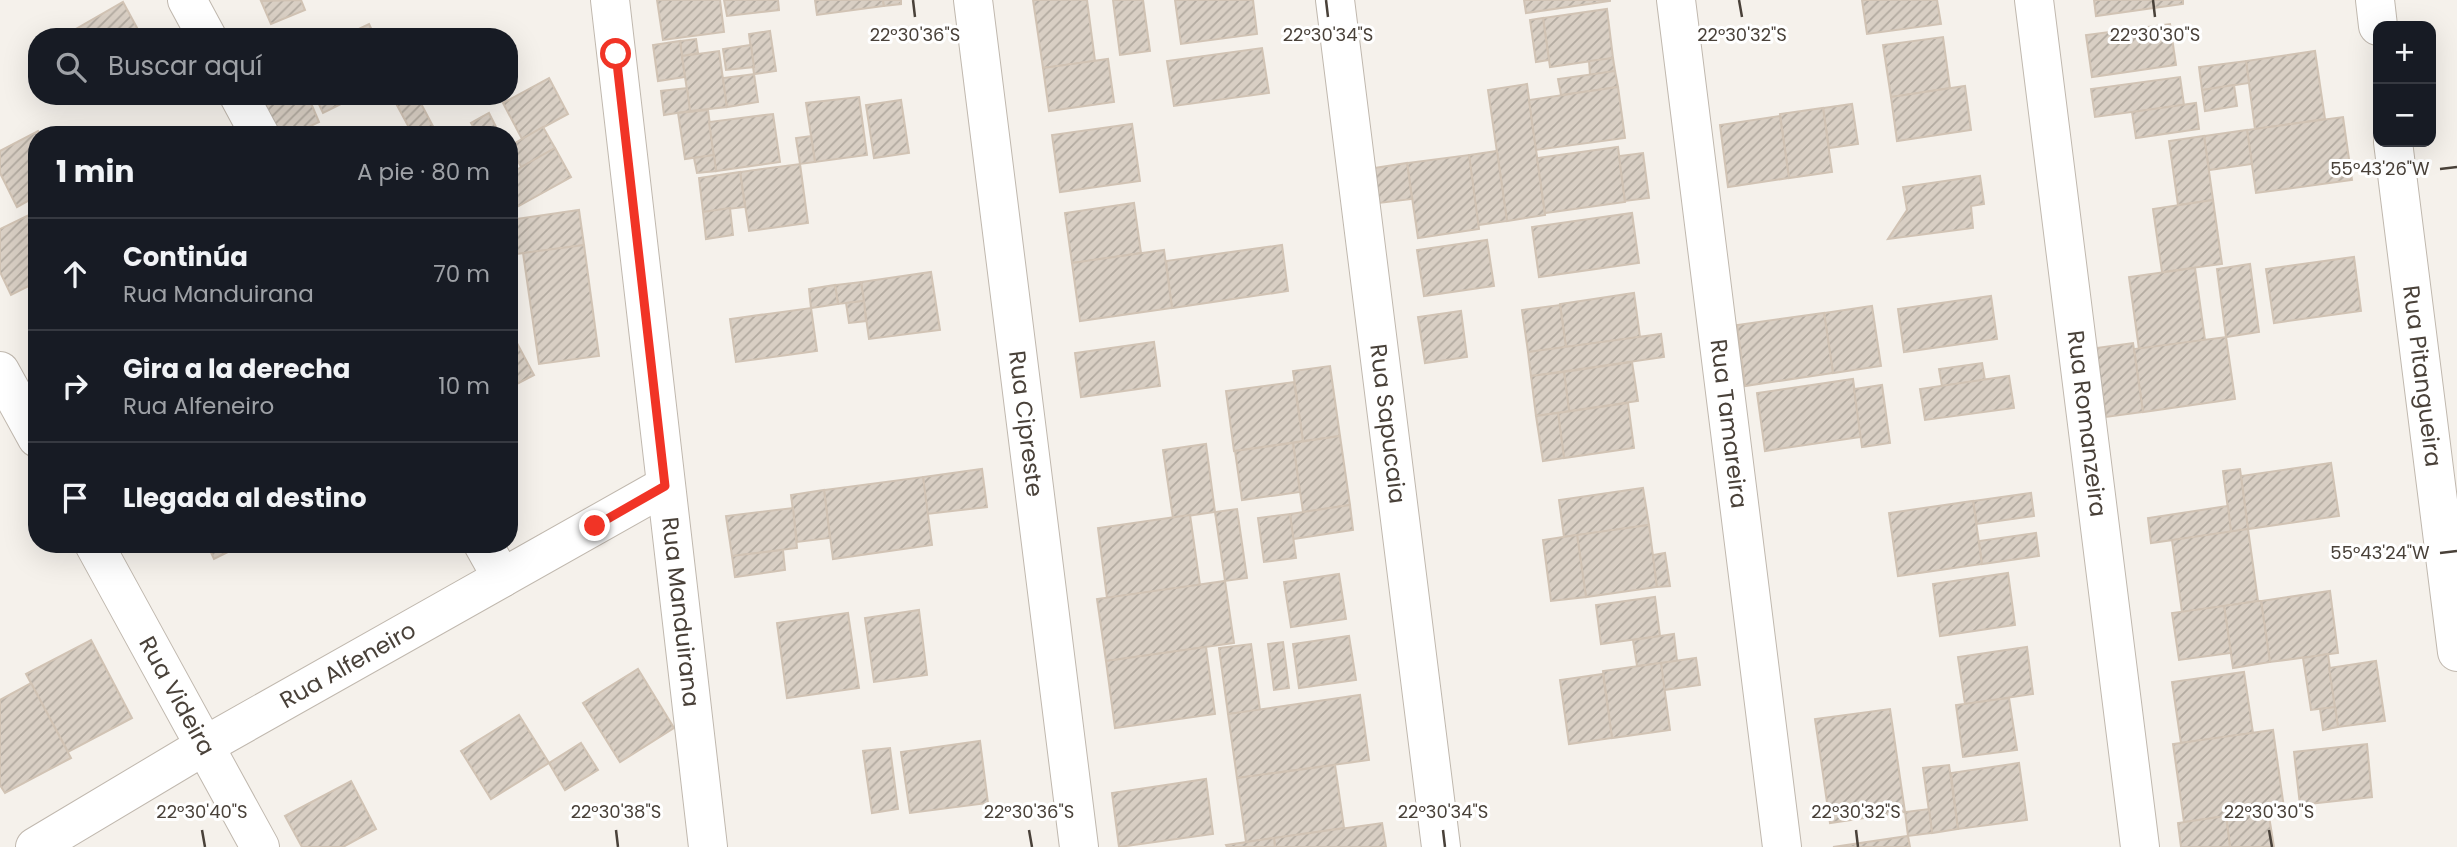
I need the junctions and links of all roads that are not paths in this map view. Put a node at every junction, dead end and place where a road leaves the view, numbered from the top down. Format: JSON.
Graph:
{"nodes":[{"id":1,"x":187,"y":0,"type":"edge"},
{"id":2,"x":610,"y":0,"type":"edge"},
{"id":3,"x":973,"y":0,"type":"edge"},
{"id":4,"x":1335,"y":0,"type":"edge"},
{"id":5,"x":1676,"y":0,"type":"edge"},
{"id":6,"x":2034,"y":0,"type":"edge"},
{"id":7,"x":2375,"y":0,"type":"edge"},
{"id":8,"x":2377,"y":21,"type":"edge"},
{"id":9,"x":202,"y":28,"type":"edge"},
{"id":10,"x":245,"y":105,"type":"edge"},
{"id":11,"x":255,"y":126,"type":"edge"},
{"id":12,"x":2394,"y":147,"type":"edge"},
{"id":13,"x":0,"y":371,"type":"edge"},
{"id":14,"x":28,"y":422,"type":"edge"},
{"id":15,"x":665,"y":486,"type":"junction"},
{"id":16,"x":99,"y":553,"type":"edge"},
{"id":17,"x":488,"y":553,"type":"edge"},
{"id":18,"x":502,"y":578,"type":"junction"},
{"id":19,"x":2457,"y":652,"type":"edge"},
{"id":20,"x":204,"y":746,"type":"junction"},
{"id":21,"x":35,"y":847,"type":"edge"},
{"id":22,"x":260,"y":847,"type":"edge"},
{"id":23,"x":708,"y":847,"type":"edge"},
{"id":24,"x":1079,"y":847,"type":"edge"},
{"id":25,"x":1441,"y":847,"type":"edge"},
{"id":26,"x":1782,"y":847,"type":"edge"},
{"id":27,"x":2140,"y":847,"type":"edge"}],
"edges":[{"from":1,"to":9,"type":"street"},
{"from":2,"to":15,"type":"street","name":"Rua Manduirana"},
{"from":3,"to":24,"type":"street","name":"Rua Cipreste"},
{"from":4,"to":25,"type":"street","name":"Rua Sapucaia"},
{"from":5,"to":26,"type":"street","name":"Rua Tamareira"},
{"from":6,"to":27,"type":"street","name":"Rua Romanzeira"},
{"from":7,"to":8,"type":"street"},
{"from":10,"to":11,"type":"street"},
{"from":12,"to":19,"type":"street","name":"Rua Pitangueira"},
{"from":13,"to":14,"type":"street"},
{"from":15,"to":18,"type":"street","name":"Rua Alfeneiro"},
{"from":15,"to":23,"type":"street","name":"Rua Manduirana"},
{"from":16,"to":20,"type":"street","name":"Rua Videira"},
{"from":17,"to":18,"type":"street"},
{"from":18,"to":20,"type":"street","name":"Rua Alfeneiro"},
{"from":20,"to":21,"type":"street","name":"Rua Alfeneiro"},
{"from":20,"to":22,"type":"street","name":"Rua Videira"}]}
